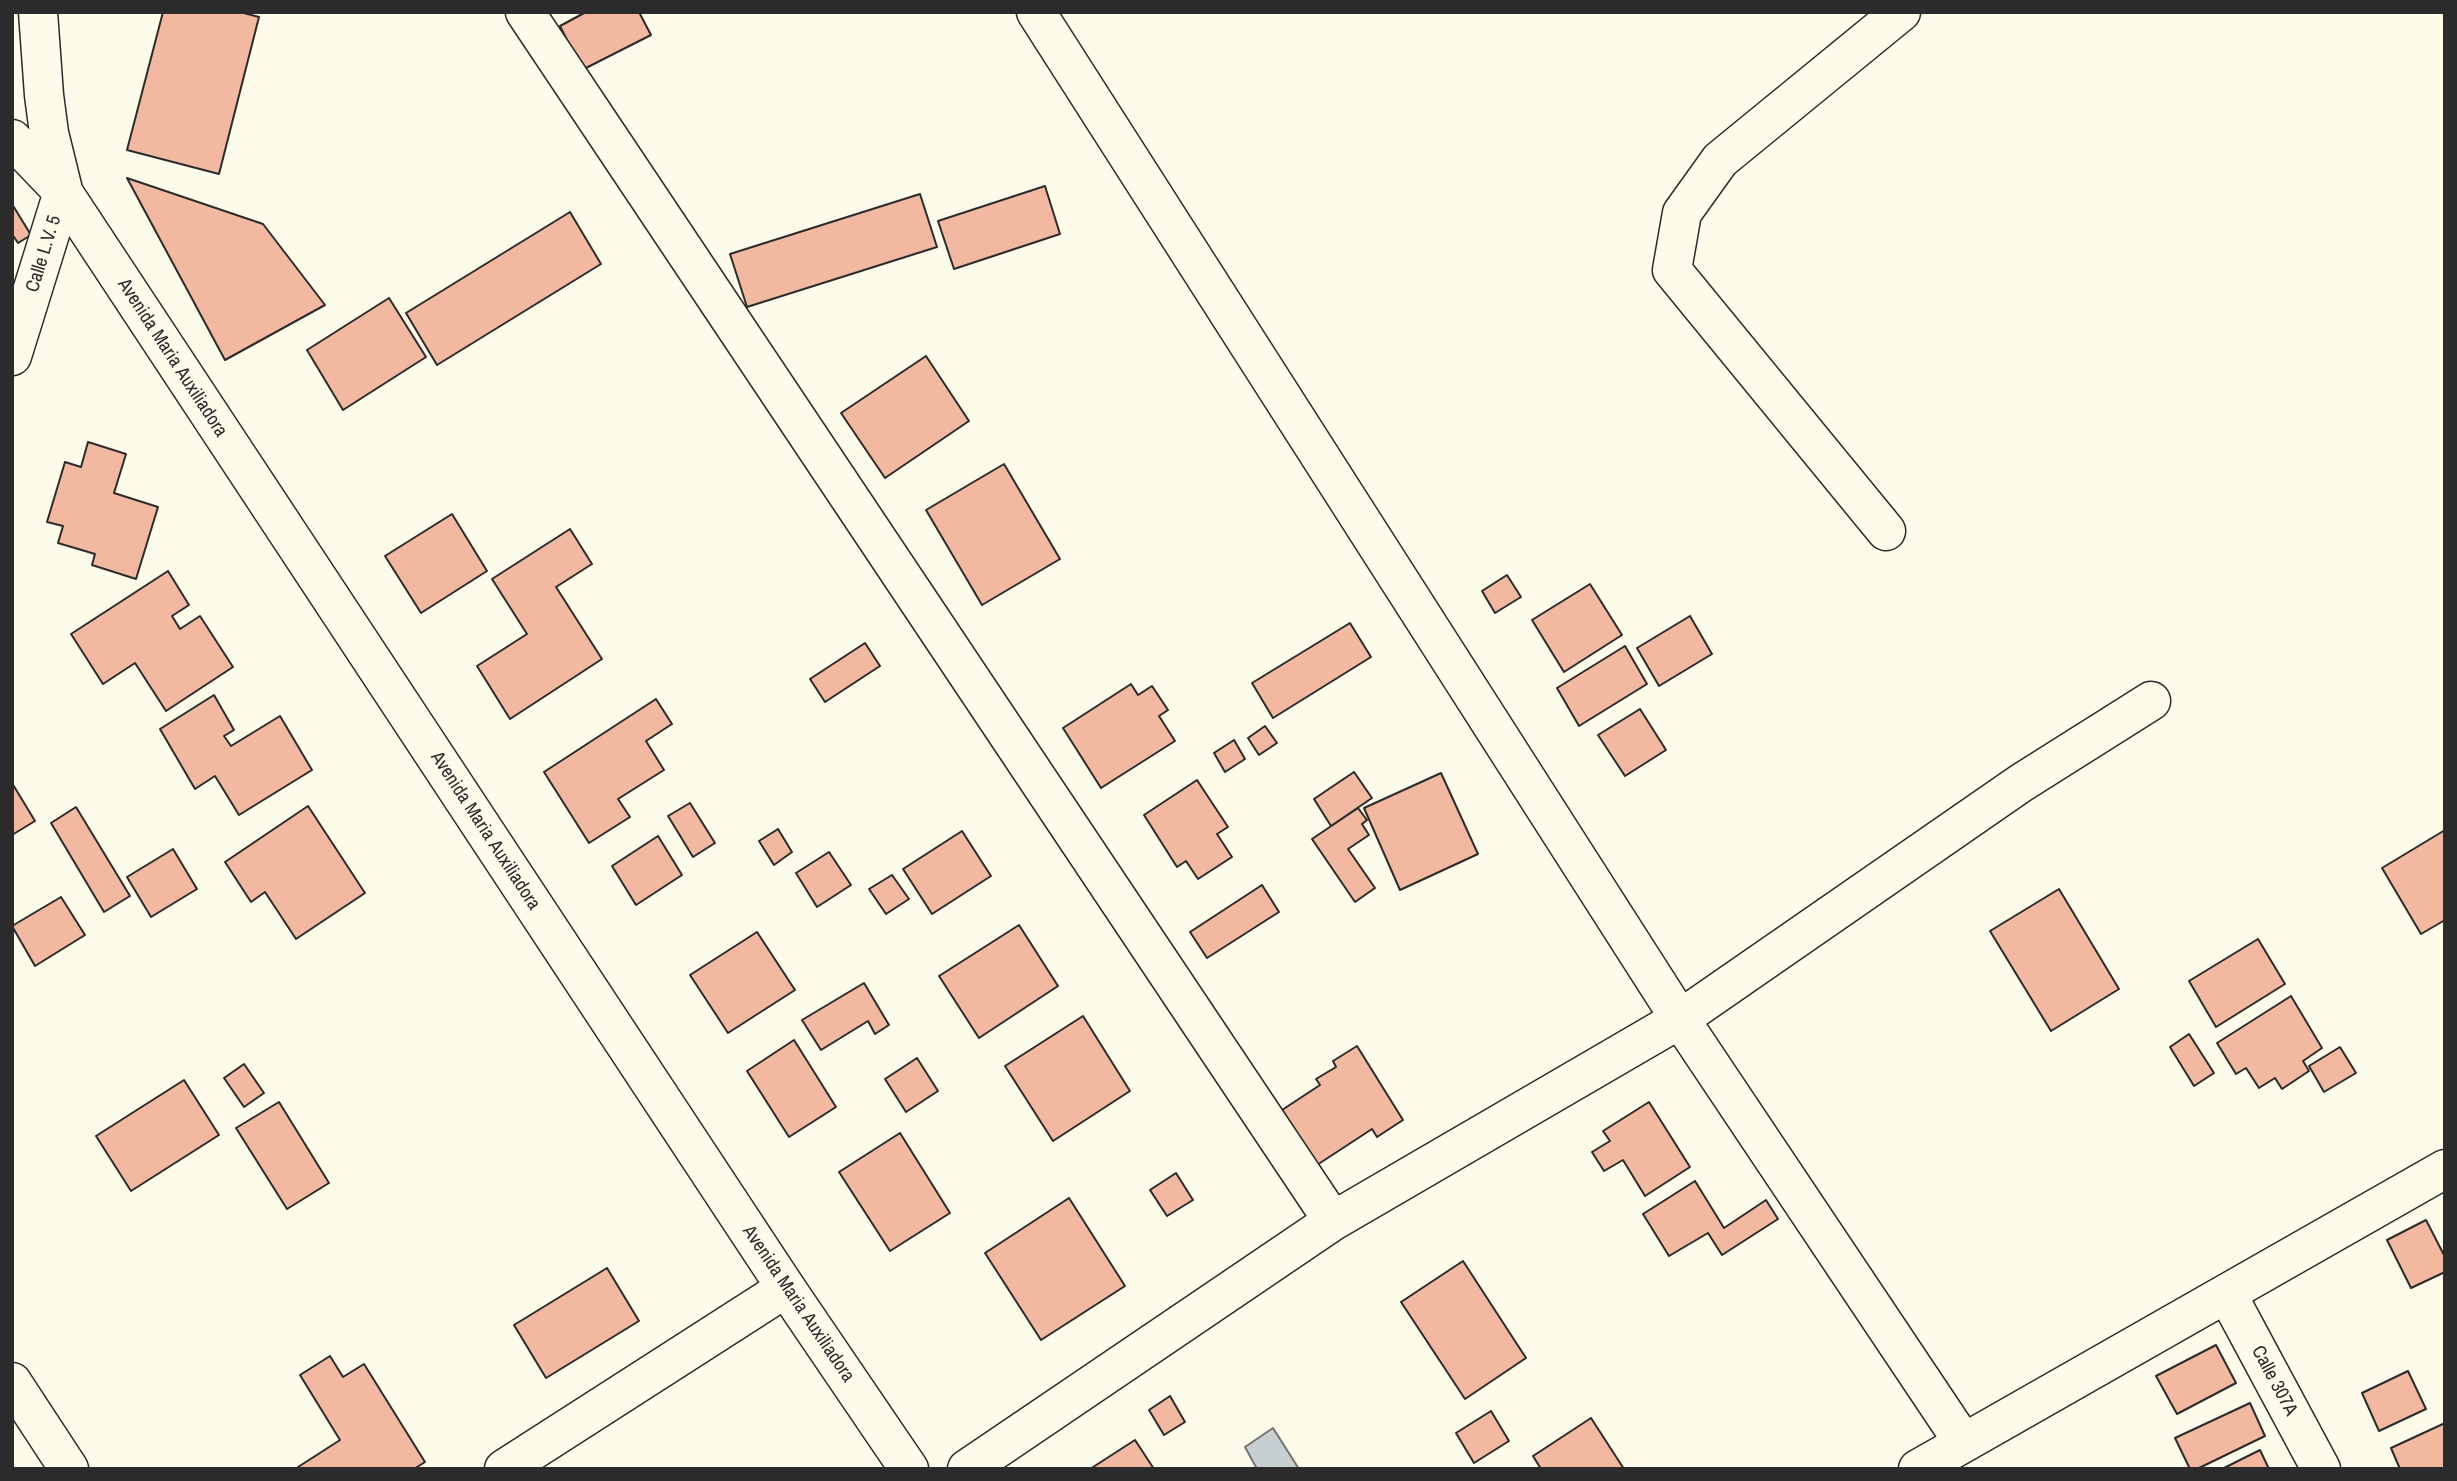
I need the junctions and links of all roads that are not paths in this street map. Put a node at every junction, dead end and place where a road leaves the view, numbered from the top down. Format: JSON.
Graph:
{"nodes":[{"id":1,"x":38,"y":12,"type":"edge"},
{"id":2,"x":525,"y":12,"type":"edge"},
{"id":3,"x":1036,"y":12,"type":"edge"},
{"id":4,"x":1901,"y":12,"type":"edge"},
{"id":5,"x":12,"y":139,"type":"edge"},
{"id":6,"x":63,"y":192,"type":"junction"},
{"id":7,"x":12,"y":356,"type":"edge"},
{"id":8,"x":1886,"y":531,"type":"dead end"},
{"id":9,"x":2151,"y":701,"type":"dead end"},
{"id":10,"x":1680,"y":1019,"type":"junction"},
{"id":11,"x":2445,"y":1169,"type":"edge"},
{"id":12,"x":1333,"y":1221,"type":"junction"},
{"id":13,"x":786,"y":1288,"type":"junction"},
{"id":14,"x":2227,"y":1294,"type":"junction"},
{"id":15,"x":12,"y":1382,"type":"edge"},
{"id":16,"x":1963,"y":1442,"type":"junction"},
{"id":17,"x":69,"y":1469,"type":"edge"},
{"id":18,"x":504,"y":1469,"type":"edge"},
{"id":19,"x":909,"y":1469,"type":"edge"},
{"id":20,"x":967,"y":1469,"type":"edge"},
{"id":21,"x":1918,"y":1469,"type":"edge"},
{"id":22,"x":2321,"y":1469,"type":"edge"}],
"edges":[{"from":1,"to":6,"type":"street","name":"Avenida Maria Auxiliadora"},
{"from":2,"to":12,"type":"street"},
{"from":3,"to":10,"type":"street"},
{"from":4,"to":8,"type":"street"},
{"from":5,"to":6,"type":"street","name":"Avenida Maria Auxiliadora"},
{"from":6,"to":7,"type":"street","name":"Calle L.V. 5"},
{"from":6,"to":13,"type":"street","name":"Avenida Maria Auxiliadora"},
{"from":9,"to":10,"type":"street"},
{"from":10,"to":12,"type":"street"},
{"from":10,"to":16,"type":"street"},
{"from":11,"to":14,"type":"street"},
{"from":12,"to":20,"type":"street"},
{"from":13,"to":18,"type":"street"},
{"from":13,"to":19,"type":"street","name":"Avenida Maria Auxiliadora"},
{"from":14,"to":16,"type":"street"},
{"from":14,"to":22,"type":"street","name":"Calle 307A"},
{"from":15,"to":17,"type":"street"},
{"from":16,"to":21,"type":"street"}]}
